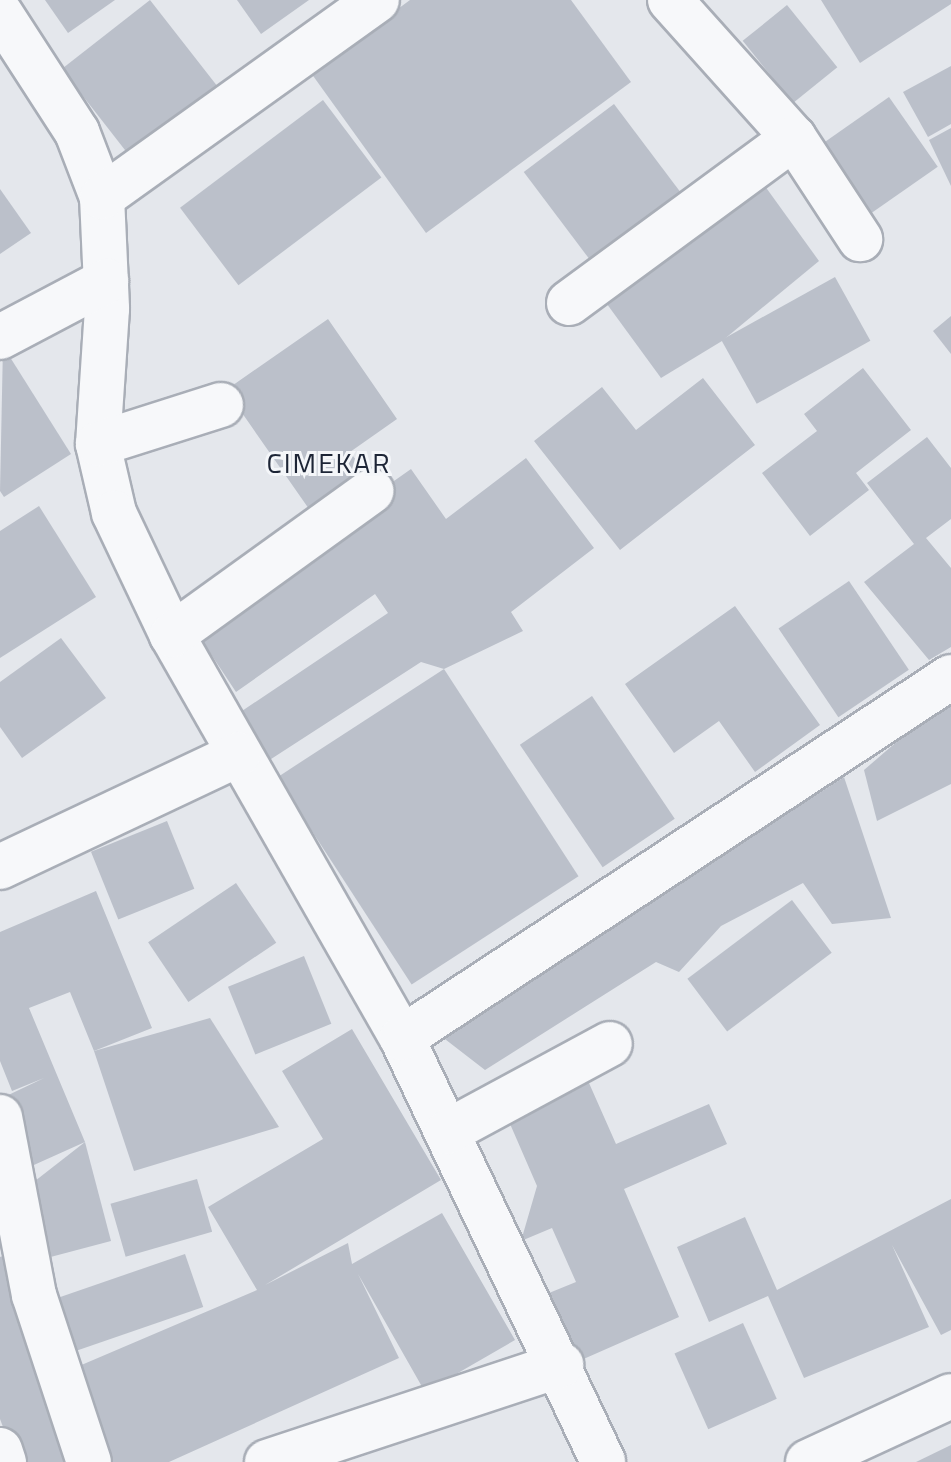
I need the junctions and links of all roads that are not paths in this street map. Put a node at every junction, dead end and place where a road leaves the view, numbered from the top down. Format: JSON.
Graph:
{"nodes":[{"id":1,"x":377,"y":0,"type":"edge"},
{"id":2,"x":670,"y":0,"type":"edge"},
{"id":3,"x":0,"y":13,"type":"edge"},
{"id":4,"x":794,"y":138,"type":"junction"},
{"id":5,"x":102,"y":197,"type":"junction"},
{"id":6,"x":860,"y":239,"type":"dead end"},
{"id":7,"x":106,"y":281,"type":"junction"},
{"id":8,"x":569,"y":303,"type":"dead end"},
{"id":9,"x":0,"y":337,"type":"edge"},
{"id":10,"x":221,"y":405,"type":"dead end"},
{"id":11,"x":98,"y":444,"type":"junction"},
{"id":12,"x":372,"y":491,"type":"dead end"},
{"id":13,"x":172,"y":635,"type":"junction"},
{"id":14,"x":951,"y":677,"type":"edge"},
{"id":15,"x":239,"y":754,"type":"junction"},
{"id":16,"x":0,"y":867,"type":"edge"},
{"id":17,"x":402,"y":1038,"type":"junction"},
{"id":18,"x":610,"y":1044,"type":"dead end"},
{"id":19,"x":0,"y":1117,"type":"edge"},
{"id":20,"x":447,"y":1132,"type":"junction"},
{"id":21,"x":561,"y":1365,"type":"junction"},
{"id":22,"x":951,"y":1396,"type":"edge"},
{"id":23,"x":0,"y":1450,"type":"edge"},
{"id":24,"x":4,"y":1462,"type":"edge"},
{"id":25,"x":89,"y":1462,"type":"edge"},
{"id":26,"x":267,"y":1462,"type":"edge"},
{"id":27,"x":603,"y":1462,"type":"edge"},
{"id":28,"x":808,"y":1462,"type":"edge"}],
"edges":[{"from":1,"to":5,"type":"street"},
{"from":2,"to":4,"type":"street"},
{"from":3,"to":5,"type":"street"},
{"from":4,"to":6,"type":"street"},
{"from":4,"to":8,"type":"street"},
{"from":5,"to":7,"type":"street"},
{"from":7,"to":9,"type":"street"},
{"from":7,"to":11,"type":"street"},
{"from":10,"to":11,"type":"street"},
{"from":11,"to":13,"type":"street"},
{"from":12,"to":13,"type":"street"},
{"from":13,"to":15,"type":"street"},
{"from":14,"to":17,"type":"street"},
{"from":15,"to":16,"type":"street"},
{"from":15,"to":17,"type":"street"},
{"from":17,"to":20,"type":"street"},
{"from":18,"to":20,"type":"street"},
{"from":19,"to":25,"type":"street"},
{"from":20,"to":21,"type":"street"},
{"from":21,"to":26,"type":"street"},
{"from":21,"to":27,"type":"street"},
{"from":22,"to":28,"type":"street"},
{"from":23,"to":24,"type":"street"}]}
